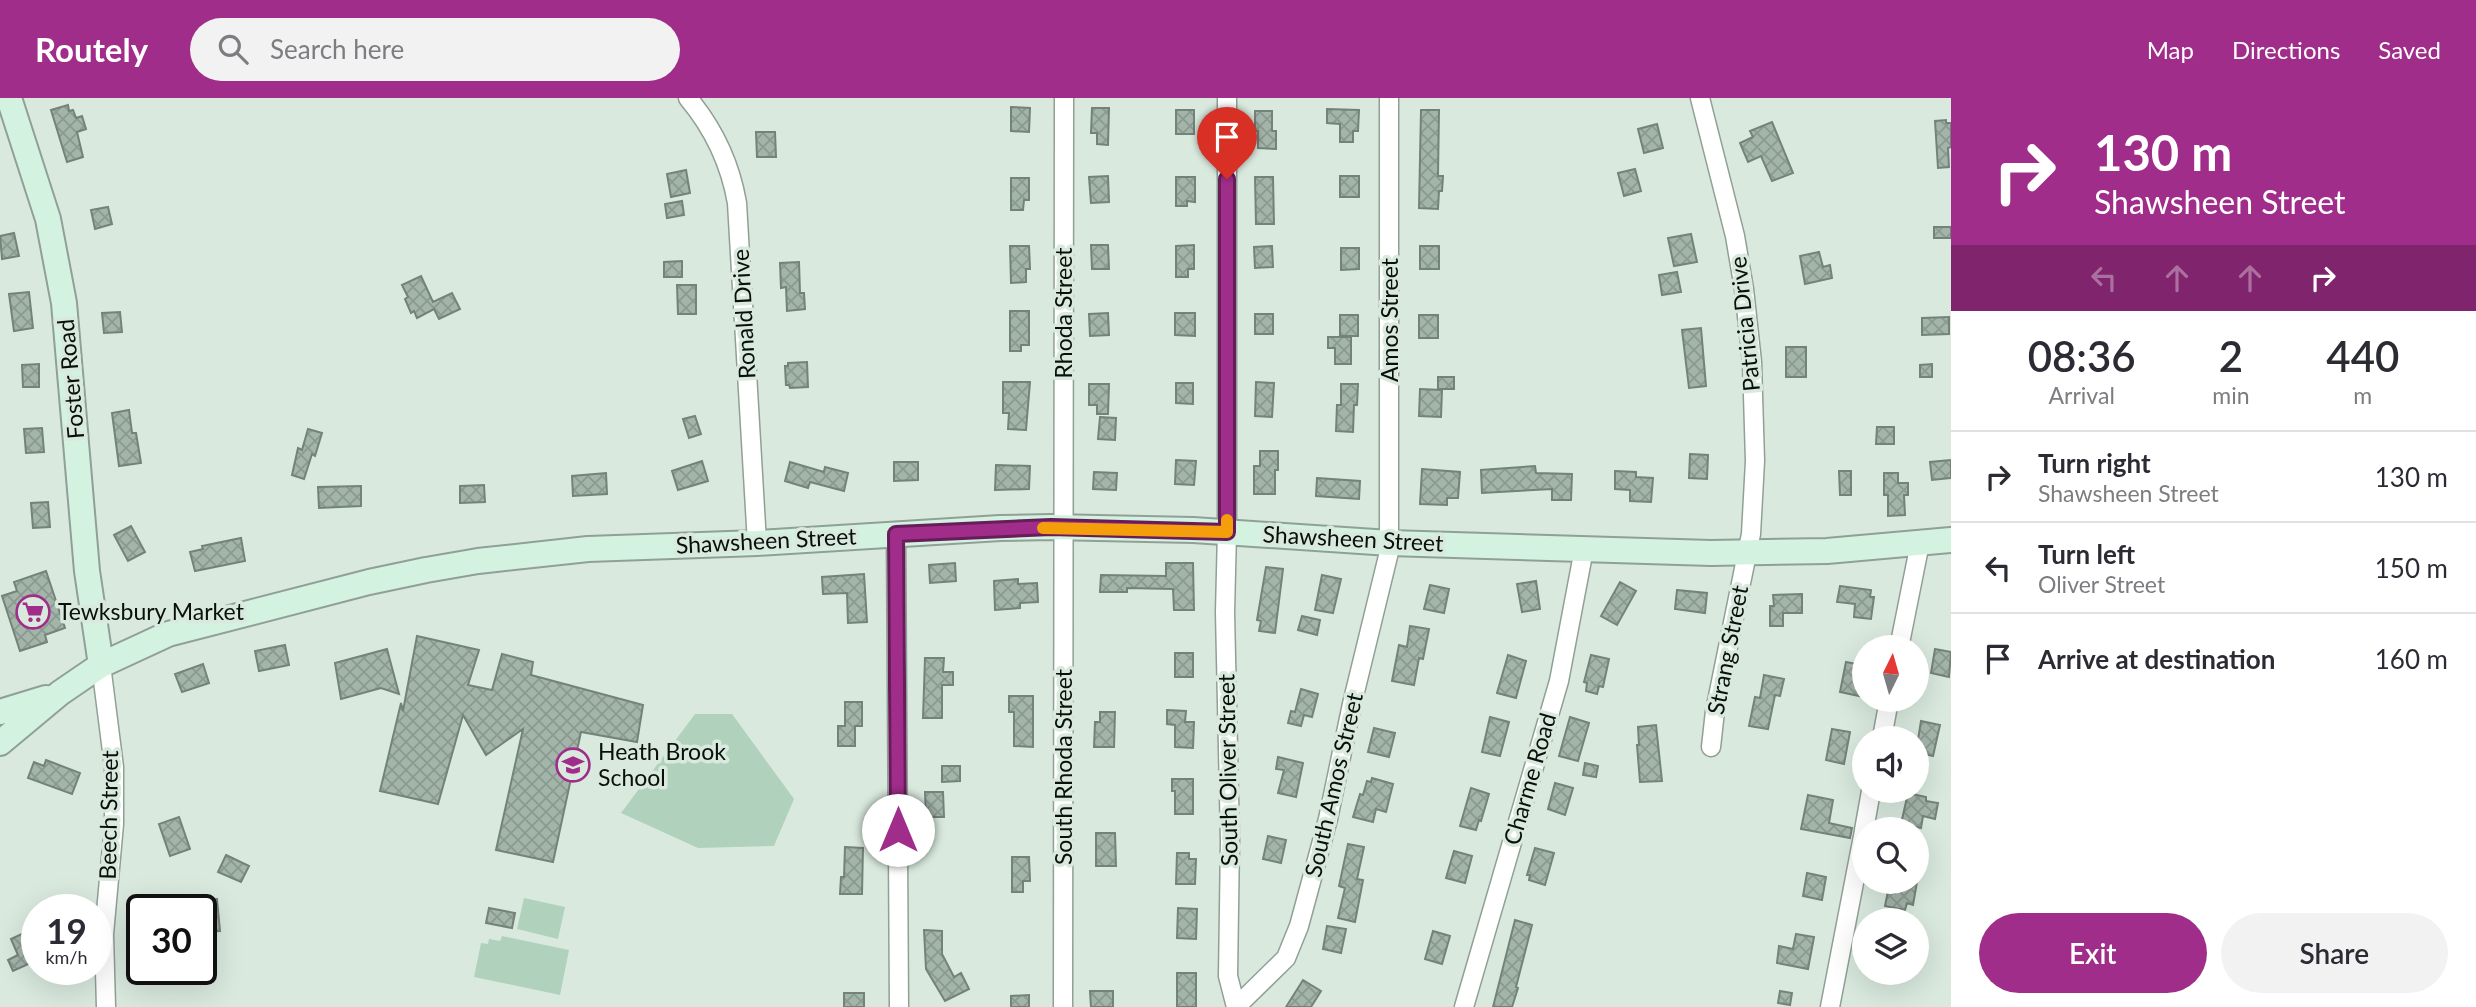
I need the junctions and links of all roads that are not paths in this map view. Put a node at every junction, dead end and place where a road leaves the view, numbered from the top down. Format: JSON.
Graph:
{"nodes":[{"id":1,"x":9,"y":98,"type":"edge"},
{"id":2,"x":688,"y":98,"type":"edge"},
{"id":3,"x":1064,"y":98,"type":"edge"},
{"id":4,"x":1227,"y":98,"type":"edge"},
{"id":5,"x":1389,"y":98,"type":"edge"},
{"id":6,"x":1700,"y":98,"type":"edge"},
{"id":7,"x":1064,"y":528,"type":"junction"},
{"id":8,"x":1227,"y":532,"type":"junction"},
{"id":9,"x":896,"y":534,"type":"junction"},
{"id":10,"x":1951,"y":540,"type":"edge"},
{"id":11,"x":757,"y":543,"type":"junction"},
{"id":12,"x":1390,"y":543,"type":"junction"},
{"id":13,"x":1920,"y":543,"type":"junction"},
{"id":14,"x":1584,"y":549,"type":"junction"},
{"id":15,"x":1748,"y":553,"type":"junction"},
{"id":16,"x":1902,"y":635,"type":"edge"},
{"id":17,"x":101,"y":665,"type":"junction"},
{"id":18,"x":60,"y":693,"type":"junction"},
{"id":19,"x":0,"y":712,"type":"edge"},
{"id":20,"x":0,"y":743,"type":"edge"},
{"id":21,"x":1710,"y":747,"type":"dead end"},
{"id":22,"x":1852,"y":891,"type":"edge"},
{"id":23,"x":106,"y":1007,"type":"edge"},
{"id":24,"x":899,"y":1007,"type":"edge"},
{"id":25,"x":1063,"y":1007,"type":"edge"},
{"id":26,"x":1236,"y":1007,"type":"edge"},
{"id":27,"x":1464,"y":1007,"type":"edge"},
{"id":28,"x":1829,"y":1007,"type":"edge"}],
"edges":[{"from":1,"to":17,"type":"main road","name":"Foster Road"},
{"from":2,"to":11,"type":"street","name":"Ronald Drive"},
{"from":3,"to":7,"type":"street","name":"Rhoda Street"},
{"from":4,"to":8,"type":"street","name":"South Oliver Street"},
{"from":5,"to":12,"type":"street","name":"Amos Street"},
{"from":6,"to":15,"type":"street","name":"Patricia Drive"},
{"from":7,"to":8,"type":"main road","name":"Shawsheen Street"},
{"from":7,"to":9,"type":"main road","name":"Shawsheen Street"},
{"from":7,"to":25,"type":"street","name":"South Rhoda Street"},
{"from":8,"to":12,"type":"main road","name":"Shawsheen Street"},
{"from":8,"to":26,"type":"street","name":"South Oliver Street"},
{"from":9,"to":11,"type":"main road","name":"Shawsheen Street"},
{"from":9,"to":24,"type":"street"},
{"from":10,"to":13,"type":"main road","name":"Shawsheen Street"},
{"from":11,"to":17,"type":"main road","name":"Shawsheen Street"},
{"from":12,"to":14,"type":"main road","name":"Shawsheen Street"},
{"from":12,"to":26,"type":"street","name":"South Amos Street"},
{"from":13,"to":15,"type":"main road","name":"Shawsheen Street"},
{"from":13,"to":16,"type":"street"},
{"from":14,"to":15,"type":"main road","name":"Shawsheen Street"},
{"from":14,"to":27,"type":"street","name":"Charme Road"},
{"from":15,"to":21,"type":"street","name":"Strang Street"},
{"from":17,"to":18,"type":"main road","name":"Shawsheen Street"},
{"from":17,"to":23,"type":"street","name":"Beech Street"},
{"from":18,"to":19,"type":"main road"},
{"from":18,"to":20,"type":"main road","name":"Shawsheen Street"},
{"from":22,"to":28,"type":"street"}]}
